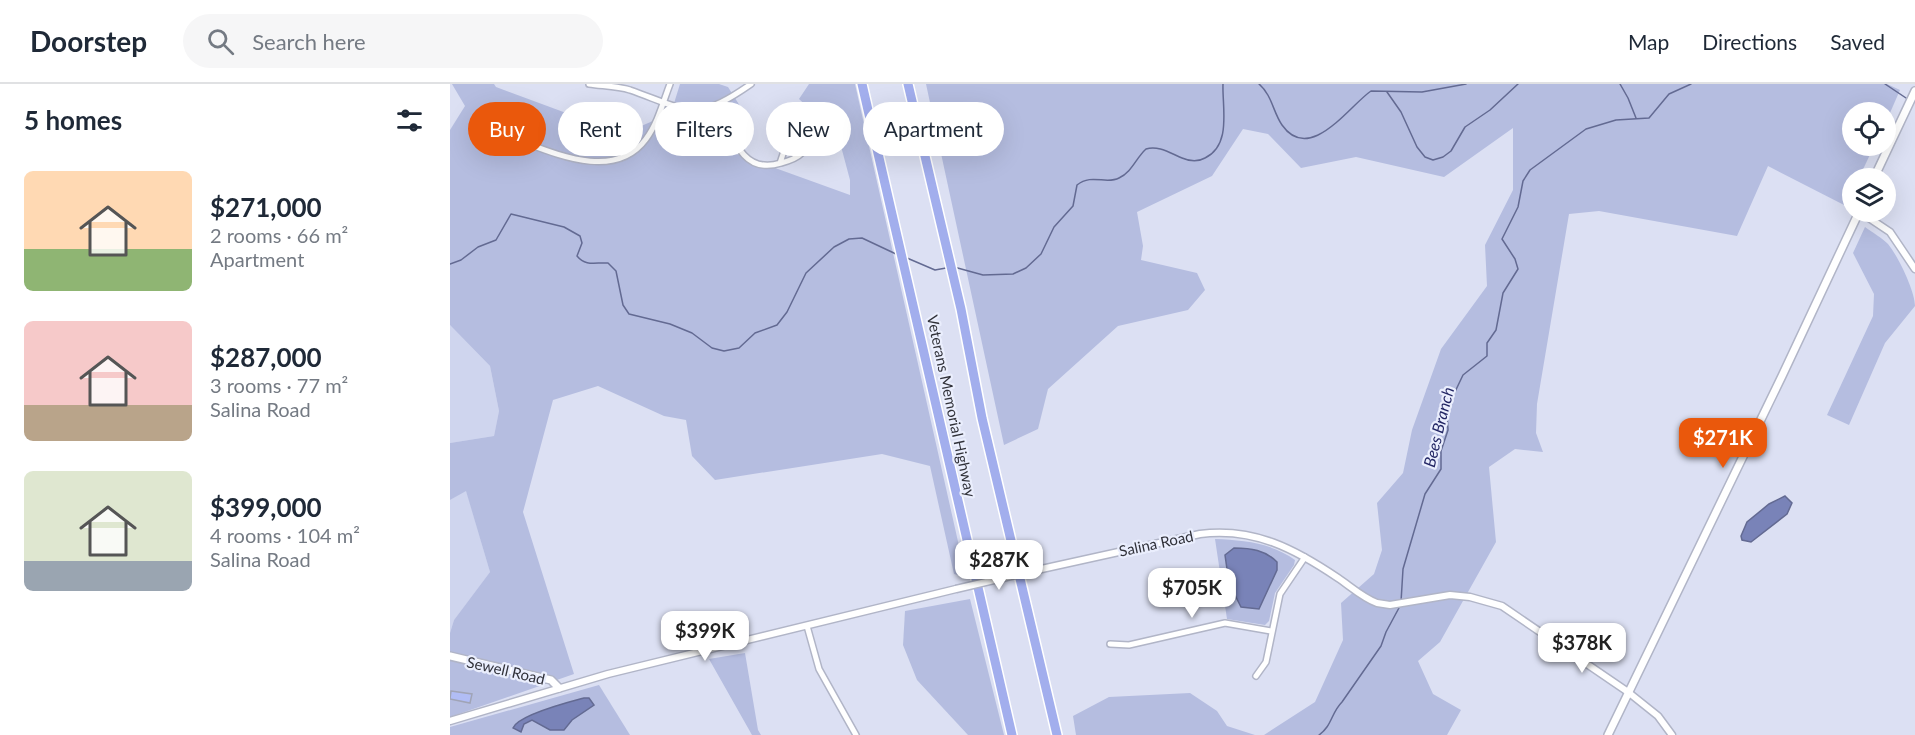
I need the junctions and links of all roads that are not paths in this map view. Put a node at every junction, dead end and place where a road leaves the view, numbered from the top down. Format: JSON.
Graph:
{"nodes":[{"id":1,"x":589,"y":84,"type":"edge"},
{"id":2,"x":670,"y":84,"type":"edge"},
{"id":3,"x":751,"y":84,"type":"edge"},
{"id":4,"x":862,"y":84,"type":"edge"},
{"id":5,"x":908,"y":84,"type":"edge"},
{"id":6,"x":1912,"y":97,"type":"edge"},
{"id":7,"x":659,"y":102,"type":"edge"},
{"id":8,"x":662,"y":102,"type":"edge"},
{"id":9,"x":722,"y":102,"type":"edge"},
{"id":10,"x":655,"y":121,"type":"edge"},
{"id":11,"x":546,"y":149,"type":"edge"},
{"id":12,"x":745,"y":156,"type":"edge"},
{"id":13,"x":780,"y":163,"type":"junction"},
{"id":14,"x":1879,"y":168,"type":"edge"},
{"id":15,"x":1854,"y":222,"type":"edge"},
{"id":16,"x":1874,"y":222,"type":"edge"},
{"id":17,"x":1915,"y":269,"type":"edge"},
{"id":18,"x":1305,"y":557,"type":"junction"},
{"id":19,"x":807,"y":626,"type":"junction"},
{"id":20,"x":1271,"y":631,"type":"junction"},
{"id":21,"x":1110,"y":644,"type":"dead end"},
{"id":22,"x":450,"y":656,"type":"edge"},
{"id":23,"x":1256,"y":676,"type":"dead end"},
{"id":24,"x":559,"y":688,"type":"junction"},
{"id":25,"x":1628,"y":692,"type":"junction"},
{"id":26,"x":450,"y":721,"type":"edge"},
{"id":27,"x":856,"y":735,"type":"edge"},
{"id":28,"x":1012,"y":735,"type":"edge"},
{"id":29,"x":1057,"y":735,"type":"edge"},
{"id":30,"x":1608,"y":735,"type":"edge"},
{"id":31,"x":1672,"y":735,"type":"edge"}],
"edges":[{"from":1,"to":7,"type":"street"},
{"from":2,"to":8,"type":"street"},
{"from":3,"to":9,"type":"street"},
{"from":4,"to":28,"type":"highway","name":"Veterans Memorial Highway"},
{"from":5,"to":29,"type":"highway","name":"Veterans Memorial Highway"},
{"from":6,"to":14,"type":"main road"},
{"from":10,"to":11,"type":"street"},
{"from":12,"to":13,"type":"street"},
{"from":13,"to":13,"type":"street"},
{"from":15,"to":25,"type":"main road"},
{"from":16,"to":17,"type":"street"},
{"from":18,"to":19,"type":"street","name":"Salina Road","bridge":true},
{"from":18,"to":20,"type":"street"},
{"from":18,"to":25,"type":"street","name":"Salina Road"},
{"from":19,"to":24,"type":"street","name":"Salina Road"},
{"from":19,"to":27,"type":"street"},
{"from":20,"to":21,"type":"street"},
{"from":20,"to":23,"type":"street"},
{"from":22,"to":24,"type":"main road","name":"Sewell Road"},
{"from":24,"to":26,"type":"street","name":"Salina Road"},
{"from":25,"to":30,"type":"main road"},
{"from":25,"to":31,"type":"street","name":"Salina Road"}]}
